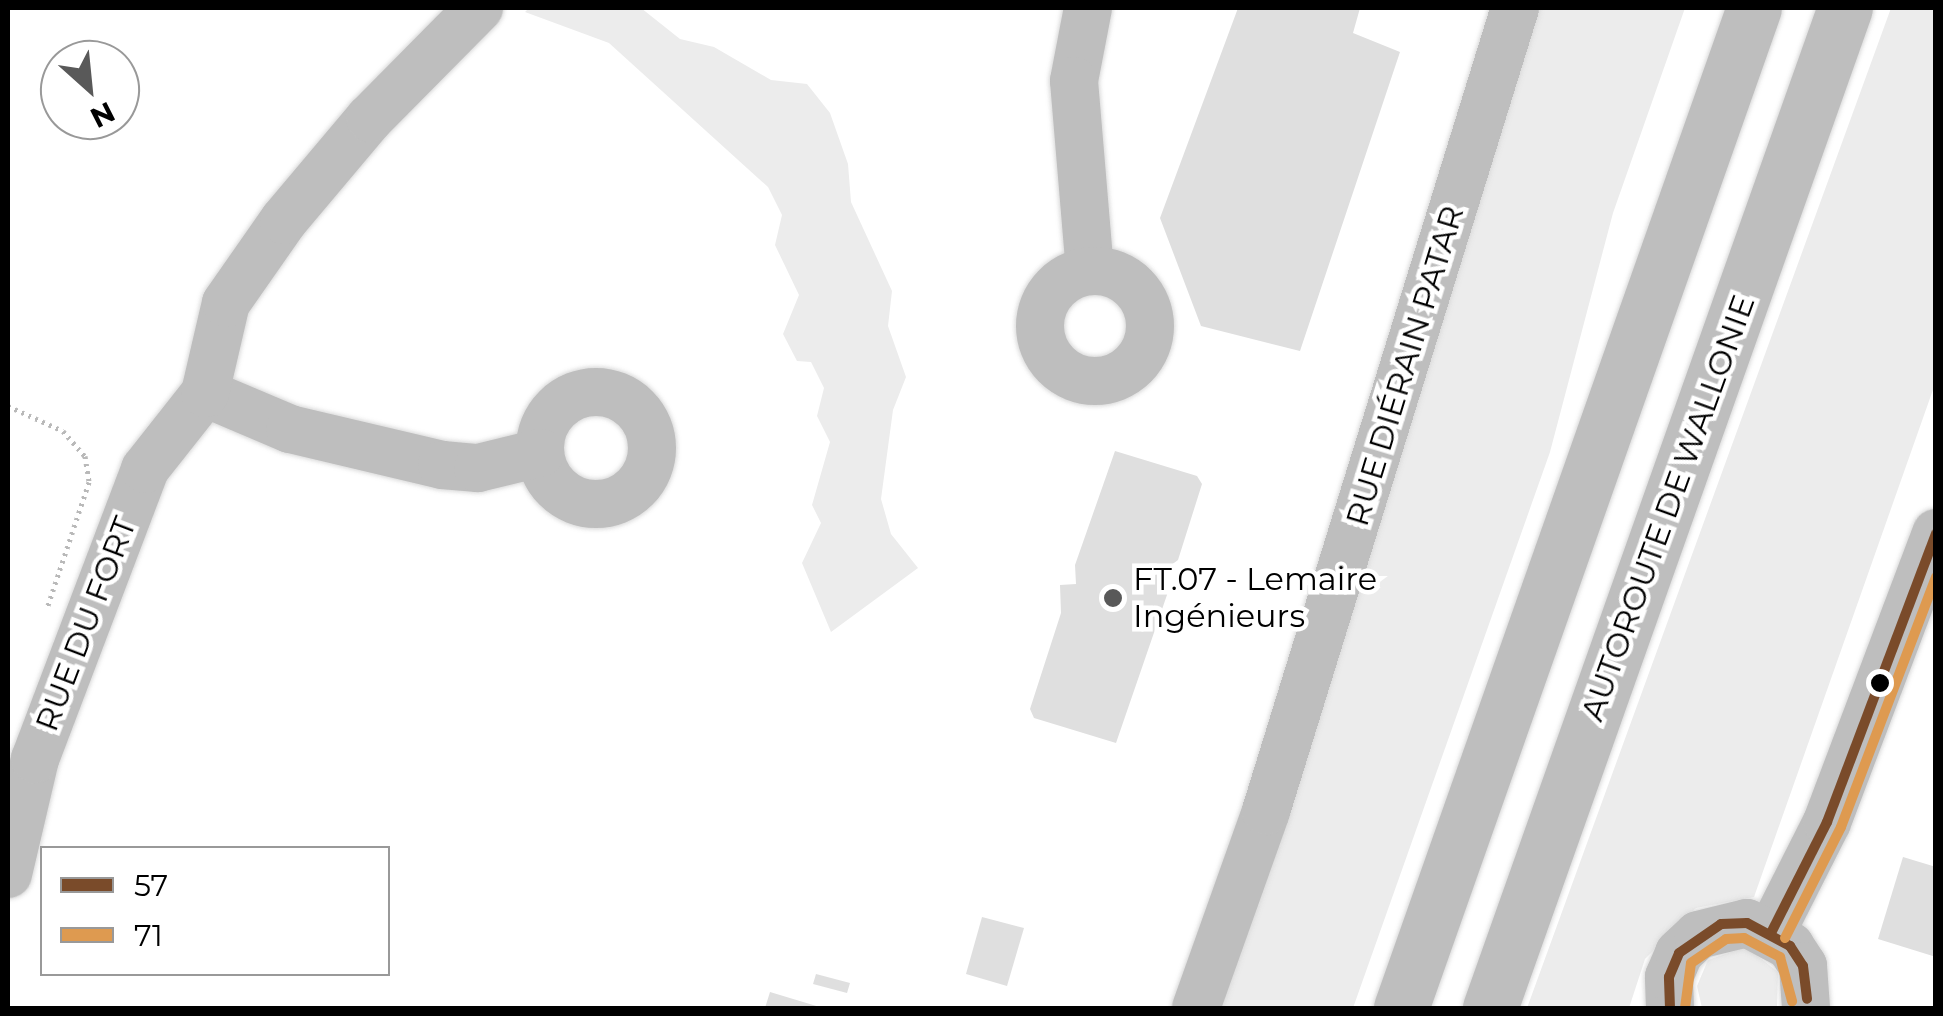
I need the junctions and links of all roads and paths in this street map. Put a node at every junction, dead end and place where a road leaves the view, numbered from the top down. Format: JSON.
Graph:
{"nodes":[{"id":1,"x":478,"y":8,"type":"edge"},
{"id":2,"x":1088,"y":8,"type":"edge"},
{"id":3,"x":1515,"y":8,"type":"edge"},
{"id":4,"x":1754,"y":8,"type":"edge"},
{"id":5,"x":1845,"y":8,"type":"edge"},
{"id":6,"x":1090,"y":270,"type":"dead end"},
{"id":7,"x":205,"y":392,"type":"junction"},
{"id":8,"x":8,"y":406,"type":"edge"},
{"id":9,"x":540,"y":454,"type":"dead end"},
{"id":10,"x":1936,"y":533,"type":"edge"},
{"id":11,"x":46,"y":611,"type":"dead end"},
{"id":12,"x":8,"y":874,"type":"edge"},
{"id":13,"x":1772,"y":931,"type":"junction"},
{"id":14,"x":1196,"y":1008,"type":"edge"},
{"id":15,"x":1401,"y":1008,"type":"edge"},
{"id":16,"x":1490,"y":1008,"type":"edge"},
{"id":17,"x":1670,"y":1008,"type":"edge"},
{"id":18,"x":1806,"y":1008,"type":"edge"}],
"edges":[{"from":1,"to":7,"type":"street","name":"RUE DU FORT"},
{"from":2,"to":6,"type":"street"},
{"from":3,"to":14,"type":"street","name":"RUE DIÉRAIN PATAR"},
{"from":4,"to":15,"type":"highway"},
{"from":5,"to":16,"type":"highway","name":"AUTOROUTE DE WALLONIE"},
{"from":7,"to":9,"type":"street"},
{"from":7,"to":12,"type":"street","name":"RUE DU FORT"},
{"from":8,"to":11,"type":"path"},
{"from":10,"to":13,"type":"street"},
{"from":13,"to":17,"type":"street"},
{"from":13,"to":18,"type":"street"}]}
